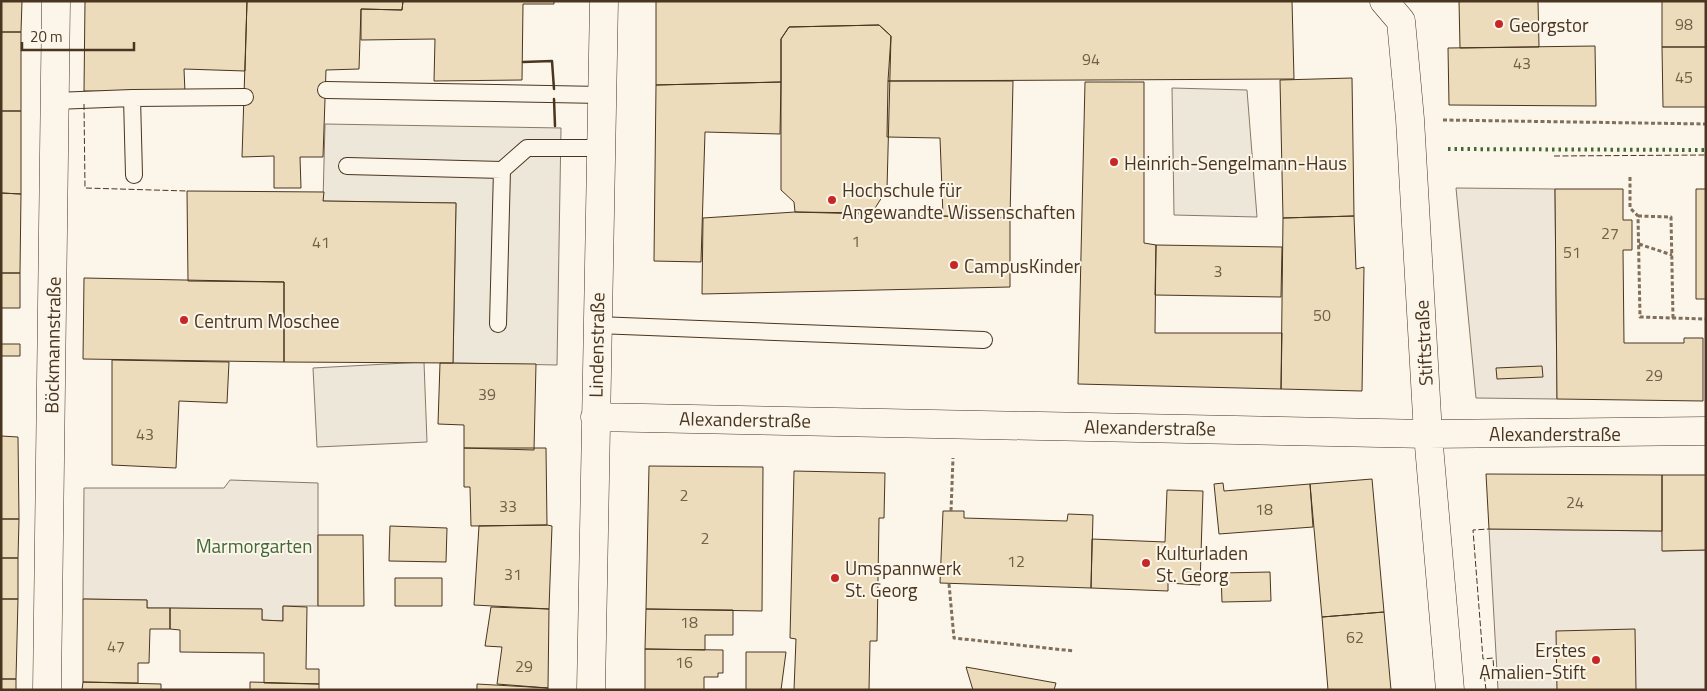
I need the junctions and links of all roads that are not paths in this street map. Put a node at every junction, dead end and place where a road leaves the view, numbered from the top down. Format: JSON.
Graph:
{"nodes":[{"id":1,"x":56,"y":1,"type":"edge"},
{"id":2,"x":604,"y":1,"type":"edge"},
{"id":3,"x":1384,"y":1,"type":"edge"},
{"id":4,"x":326,"y":90,"type":"dead end"},
{"id":5,"x":602,"y":95,"type":"junction"},
{"id":6,"x":245,"y":97,"type":"dead end"},
{"id":7,"x":132,"y":98,"type":"junction"},
{"id":8,"x":55,"y":101,"type":"junction"},
{"id":9,"x":600,"y":148,"type":"junction"},
{"id":10,"x":347,"y":166,"type":"dead end"},
{"id":11,"x":502,"y":170,"type":"junction"},
{"id":12,"x":134,"y":175,"type":"dead end"},
{"id":13,"x":498,"y":324,"type":"dead end"},
{"id":14,"x":597,"y":325,"type":"junction"},
{"id":15,"x":984,"y":340,"type":"dead end"},
{"id":16,"x":595,"y":417,"type":"junction"},
{"id":17,"x":1706,"y":431,"type":"edge"},
{"id":18,"x":1428,"y":434,"type":"junction"},
{"id":19,"x":47,"y":690,"type":"edge"},
{"id":20,"x":591,"y":690,"type":"edge"},
{"id":21,"x":1450,"y":690,"type":"edge"}],
"edges":[{"from":1,"to":8,"type":"street","name":"Böckmannstraße"},
{"from":2,"to":5,"type":"street","name":"Lindenstraße"},
{"from":3,"to":18,"type":"street","name":"Stiftstraße"},
{"from":4,"to":5,"type":"lane"},
{"from":5,"to":9,"type":"street","name":"Lindenstraße"},
{"from":6,"to":7,"type":"lane"},
{"from":7,"to":8,"type":"lane"},
{"from":7,"to":12,"type":"lane"},
{"from":8,"to":19,"type":"street","name":"Böckmannstraße"},
{"from":9,"to":11,"type":"lane"},
{"from":9,"to":14,"type":"street","name":"Lindenstraße"},
{"from":10,"to":11,"type":"lane"},
{"from":11,"to":13,"type":"lane"},
{"from":14,"to":15,"type":"lane"},
{"from":14,"to":16,"type":"street","name":"Lindenstraße"},
{"from":16,"to":18,"type":"street","name":"Alexanderstraße"},
{"from":16,"to":20,"type":"street","name":"Lindenstraße"},
{"from":17,"to":18,"type":"street","name":"Alexanderstraße"},
{"from":18,"to":21,"type":"street","name":"Stiftstraße"}]}
